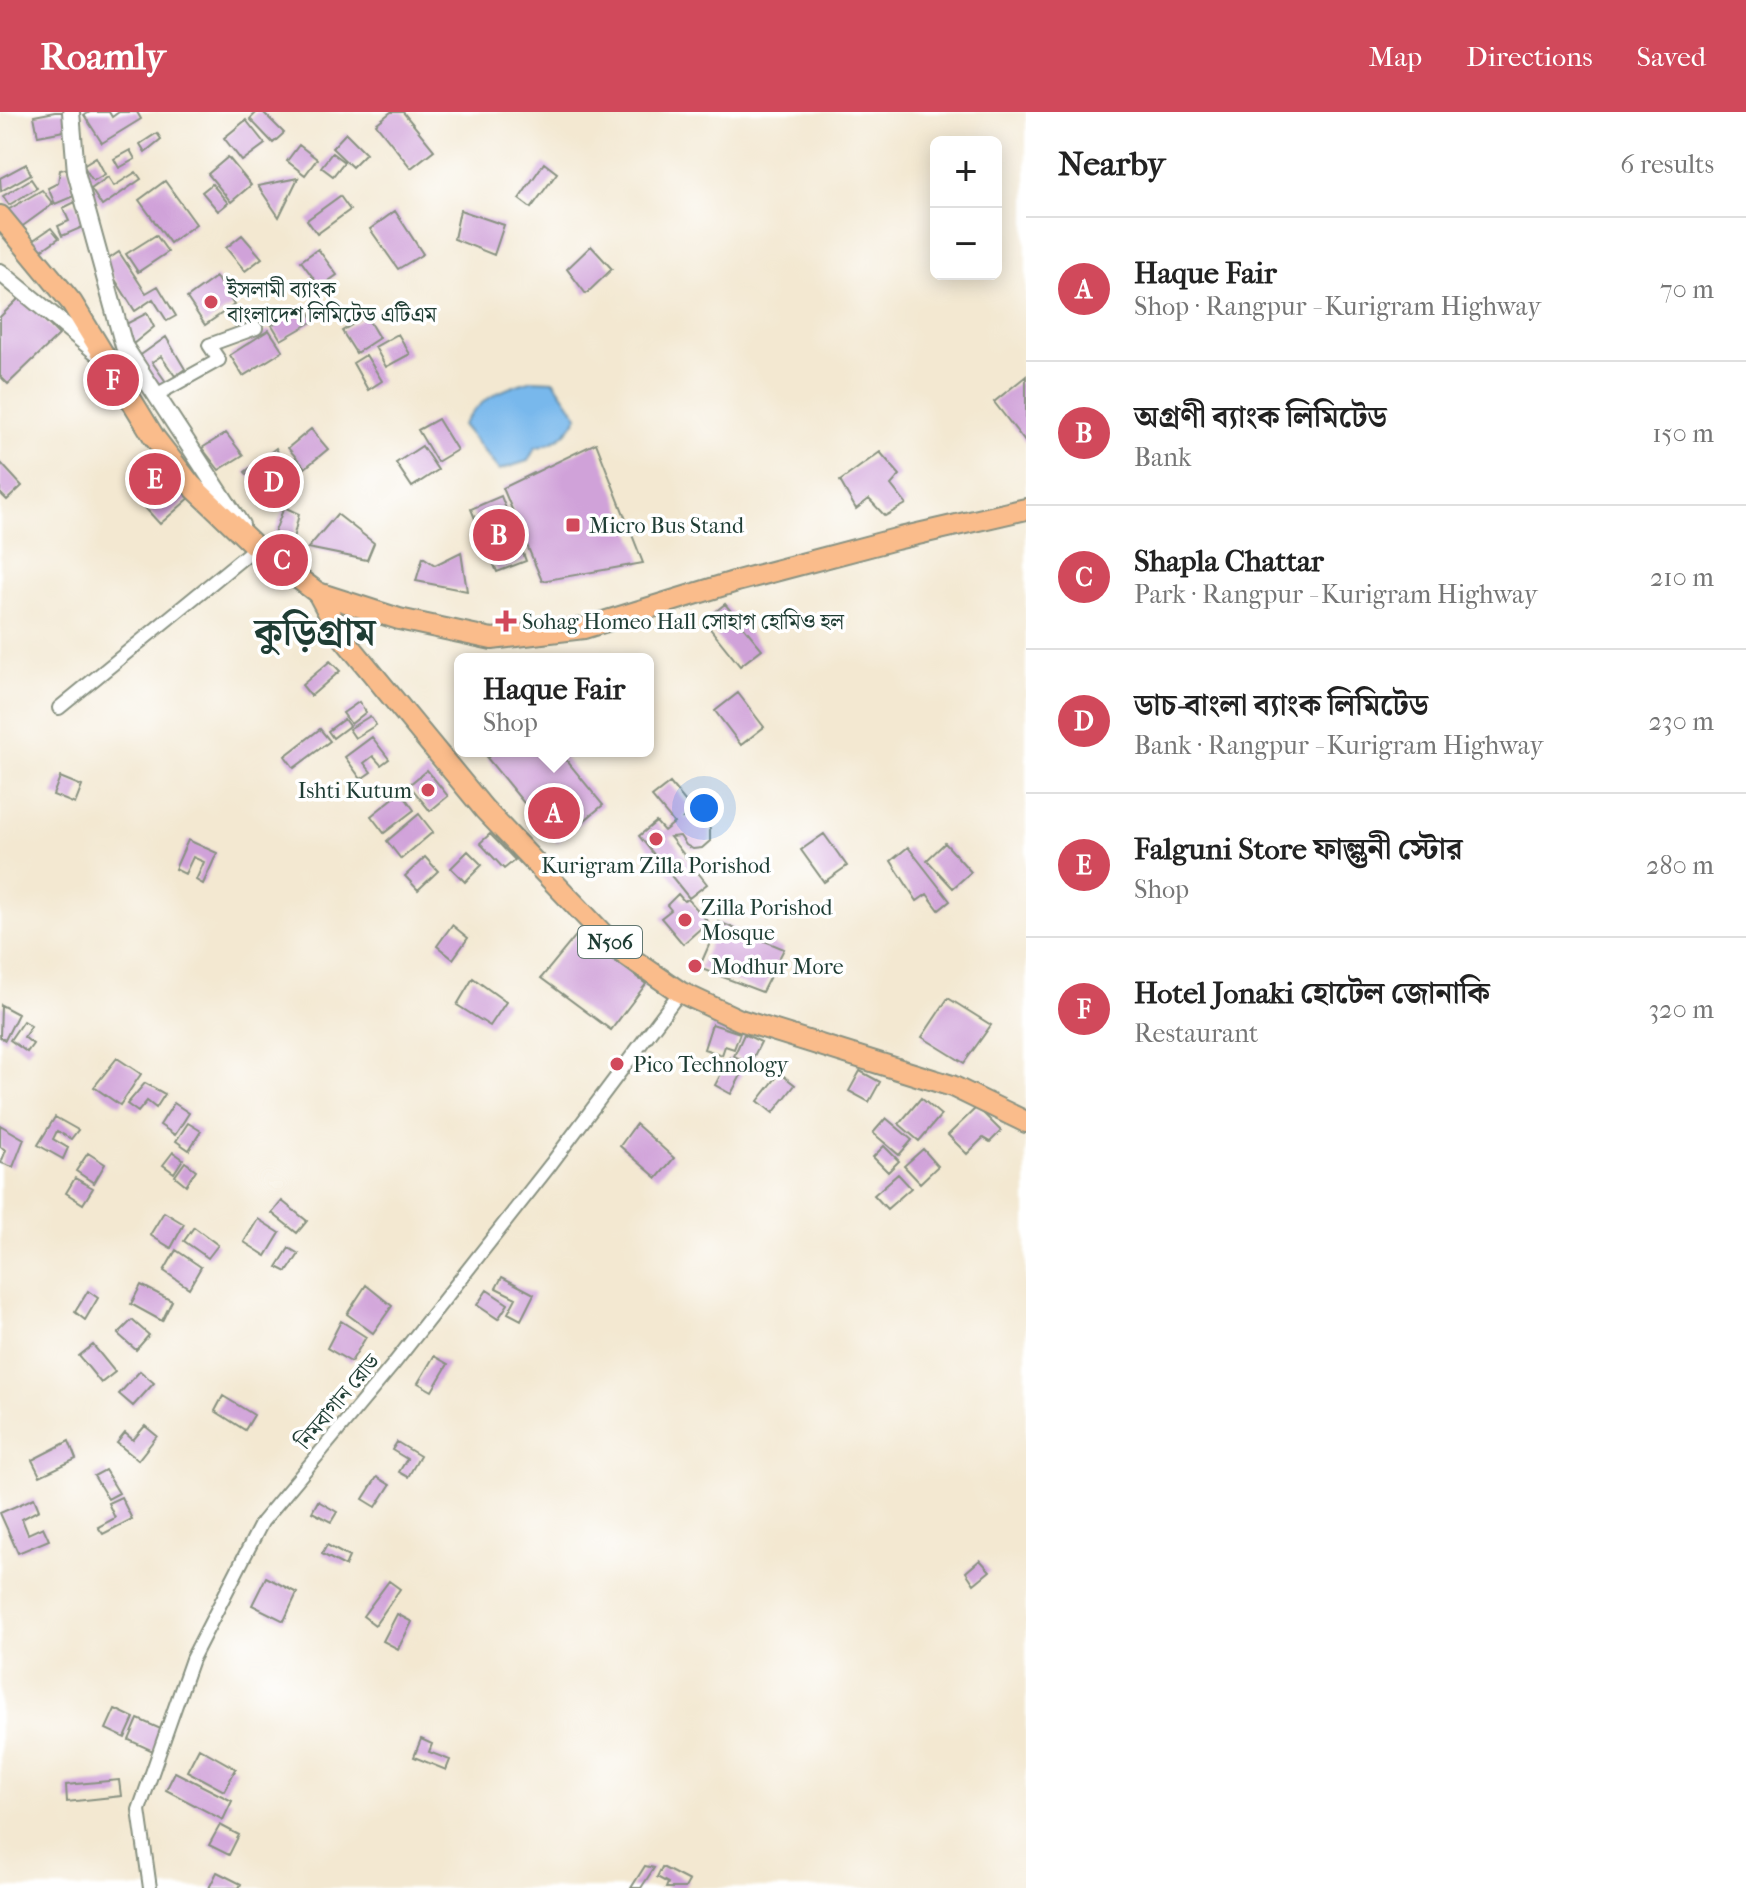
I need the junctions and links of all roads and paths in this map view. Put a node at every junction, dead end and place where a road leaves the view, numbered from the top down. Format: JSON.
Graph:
{"nodes":[{"id":1,"x":71,"y":112,"type":"edge"},
{"id":2,"x":0,"y":216,"type":"edge"},
{"id":3,"x":0,"y":272,"type":"edge"},
{"id":4,"x":256,"y":328,"type":"dead end"},
{"id":5,"x":105,"y":359,"type":"junction"},
{"id":6,"x":156,"y":395,"type":"junction"},
{"id":7,"x":1026,"y":509,"type":"edge"},
{"id":8,"x":256,"y":547,"type":"junction"},
{"id":9,"x":318,"y":593,"type":"junction"},
{"id":10,"x":59,"y":708,"type":"dead end"},
{"id":11,"x":680,"y":992,"type":"junction"},
{"id":12,"x":1026,"y":1122,"type":"edge"},
{"id":13,"x":150,"y":1888,"type":"edge"}],
"edges":[{"from":1,"to":6,"type":"street"},
{"from":2,"to":5,"type":"main road"},
{"from":3,"to":5,"type":"street"},
{"from":4,"to":6,"type":"street"},
{"from":5,"to":8,"type":"main road"},
{"from":6,"to":8,"type":"street"},
{"from":7,"to":9,"type":"main road"},
{"from":8,"to":9,"type":"main road"},
{"from":8,"to":10,"type":"street"},
{"from":9,"to":11,"type":"main road","number":"N506"},
{"from":11,"to":12,"type":"main road","number":"N506"},
{"from":11,"to":13,"type":"street","name":"নিমবাগান রোড"}]}
